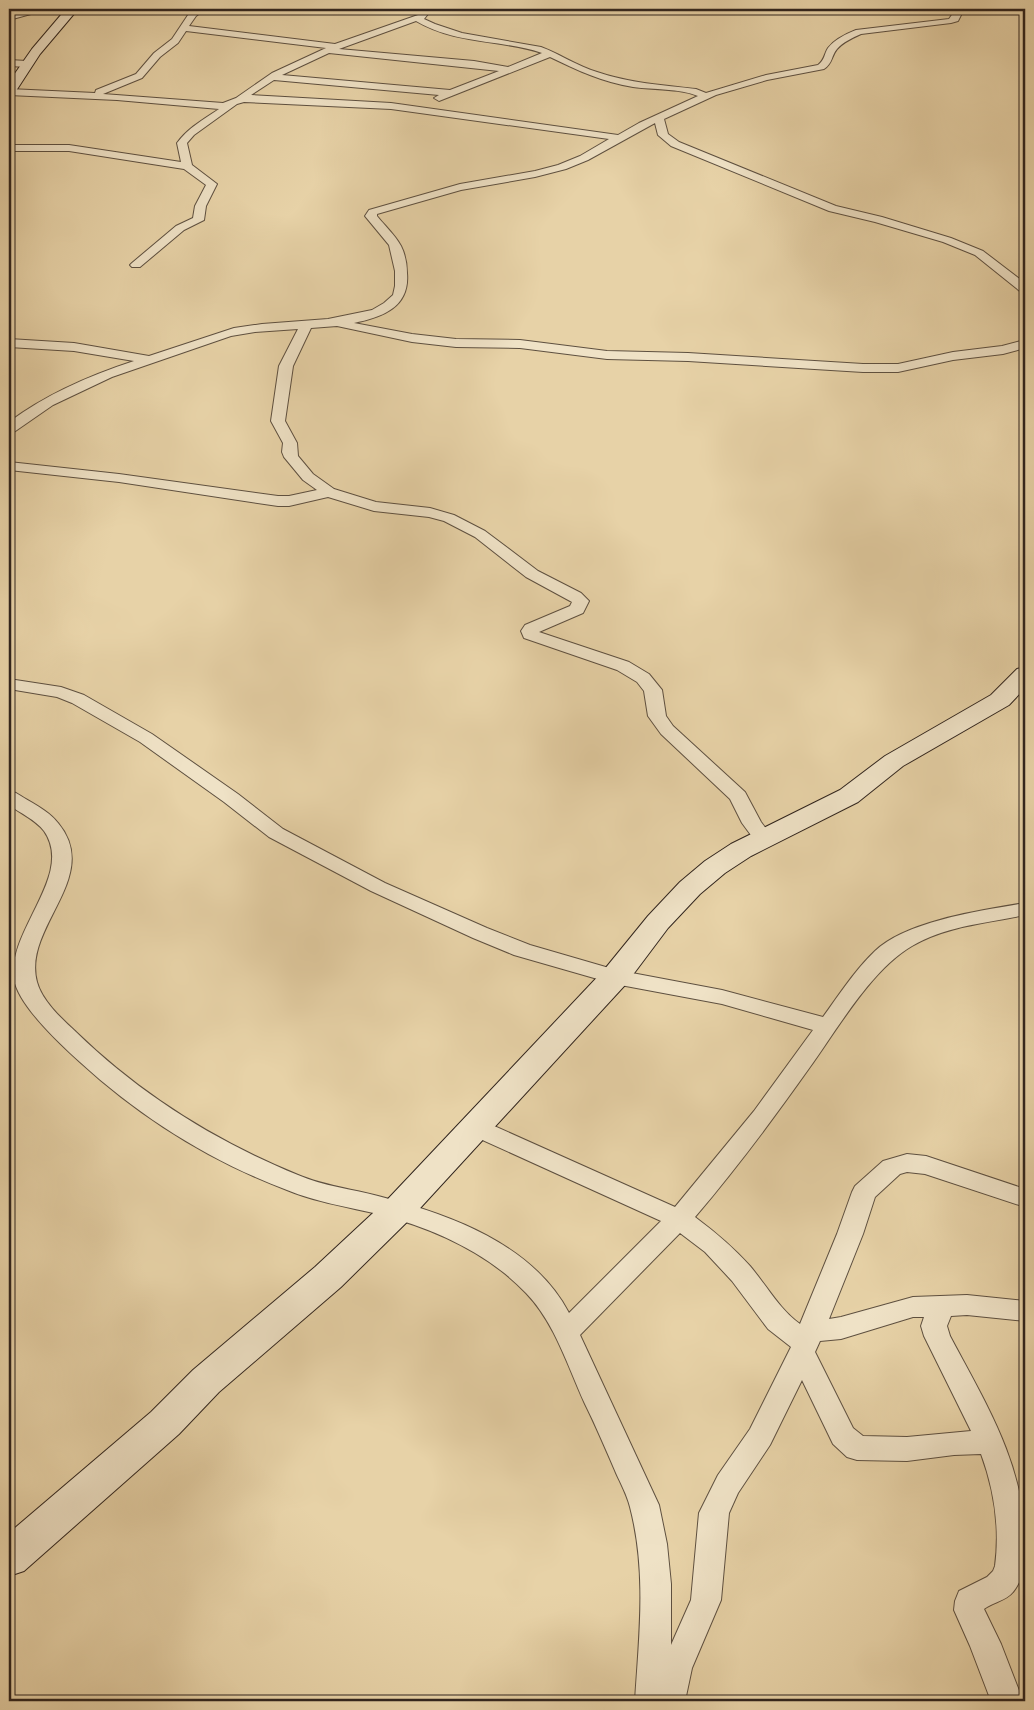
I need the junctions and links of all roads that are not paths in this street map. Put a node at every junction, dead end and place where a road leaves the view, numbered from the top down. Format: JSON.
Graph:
{"nodes":[{"id":1,"x":45,"y":9,"type":"edge"},
{"id":2,"x":72,"y":9,"type":"edge"},
{"id":3,"x":201,"y":9,"type":"edge"},
{"id":4,"x":960,"y":9,"type":"edge"},
{"id":5,"x":422,"y":13,"type":"edge"},
{"id":6,"x":9,"y":18,"type":"edge"},
{"id":7,"x":183,"y":28,"type":"junction"},
{"id":8,"x":463,"y":36,"type":"junction"},
{"id":9,"x":446,"y":44,"type":"dead end"},
{"id":10,"x":332,"y":47,"type":"junction"},
{"id":11,"x":430,"y":52,"type":"dead end"},
{"id":12,"x":551,"y":53,"type":"junction"},
{"id":13,"x":417,"y":58,"type":"junction"},
{"id":14,"x":9,"y":63,"type":"edge"},
{"id":15,"x":27,"y":64,"type":"junction"},
{"id":16,"x":511,"y":70,"type":"junction"},
{"id":17,"x":270,"y":76,"type":"junction"},
{"id":18,"x":658,"y":87,"type":"junction"},
{"id":19,"x":9,"y":91,"type":"edge"},
{"id":20,"x":452,"y":93,"type":"junction"},
{"id":21,"x":706,"y":94,"type":"junction"},
{"id":22,"x":92,"y":95,"type":"junction"},
{"id":23,"x":241,"y":98,"type":"junction"},
{"id":24,"x":232,"y":104,"type":"junction"},
{"id":25,"x":413,"y":109,"type":"junction"},
{"id":26,"x":675,"y":110,"type":"junction"},
{"id":27,"x":659,"y":118,"type":"junction"},
{"id":28,"x":621,"y":138,"type":"junction"},
{"id":29,"x":9,"y":148,"type":"edge"},
{"id":30,"x":187,"y":166,"type":"junction"},
{"id":31,"x":136,"y":265,"type":"dead end"},
{"id":32,"x":1025,"y":289,"type":"edge"},
{"id":33,"x":359,"y":322,"type":"junction"},
{"id":34,"x":307,"y":324,"type":"junction"},
{"id":35,"x":9,"y":342,"type":"edge"},
{"id":36,"x":1025,"y":344,"type":"edge"},
{"id":37,"x":150,"y":360,"type":"junction"},
{"id":38,"x":9,"y":429,"type":"edge"},
{"id":39,"x":9,"y":466,"type":"edge"},
{"id":40,"x":329,"y":492,"type":"junction"},
{"id":41,"x":1025,"y":674,"type":"edge"},
{"id":42,"x":9,"y":684,"type":"edge"},
{"id":43,"x":9,"y":797,"type":"edge"},
{"id":44,"x":763,"y":838,"type":"junction"},
{"id":45,"x":1025,"y":909,"type":"edge"},
{"id":46,"x":615,"y":977,"type":"junction"},
{"id":47,"x":828,"y":1026,"type":"junction"},
{"id":48,"x":475,"y":1126,"type":"junction"},
{"id":49,"x":1025,"y":1198,"type":"edge"},
{"id":50,"x":399,"y":1209,"type":"junction"},
{"id":51,"x":679,"y":1219,"type":"junction"},
{"id":52,"x":942,"y":1306,"type":"junction"},
{"id":53,"x":1025,"y":1311,"type":"edge"},
{"id":54,"x":566,"y":1333,"type":"junction"},
{"id":55,"x":805,"y":1342,"type":"junction"},
{"id":56,"x":991,"y":1442,"type":"junction"},
{"id":57,"x":9,"y":1558,"type":"edge"},
{"id":58,"x":651,"y":1701,"type":"edge"},
{"id":59,"x":669,"y":1701,"type":"edge"},
{"id":60,"x":1007,"y":1701,"type":"edge"}],
"edges":[{"from":1,"to":6,"type":"street"},
{"from":2,"to":15,"type":"street"},
{"from":3,"to":7,"type":"street"},
{"from":4,"to":21,"type":"street"},
{"from":5,"to":8,"type":"street"},
{"from":5,"to":10,"type":"street"},
{"from":7,"to":10,"type":"street"},
{"from":7,"to":22,"type":"street"},
{"from":8,"to":9,"type":"street"},
{"from":8,"to":12,"type":"street"},
{"from":10,"to":13,"type":"street"},
{"from":10,"to":17,"type":"street"},
{"from":11,"to":13,"type":"street"},
{"from":12,"to":16,"type":"street"},
{"from":12,"to":18,"type":"street"},
{"from":13,"to":16,"type":"street"},
{"from":14,"to":15,"type":"street"},
{"from":15,"to":19,"type":"street"},
{"from":16,"to":20,"type":"street"},
{"from":17,"to":20,"type":"street"},
{"from":17,"to":23,"type":"street"},
{"from":18,"to":21,"type":"street"},
{"from":18,"to":26,"type":"street"},
{"from":19,"to":22,"type":"street"},
{"from":20,"to":25,"type":"street"},
{"from":21,"to":26,"type":"street"},
{"from":22,"to":24,"type":"street"},
{"from":23,"to":24,"type":"street"},
{"from":23,"to":25,"type":"street"},
{"from":24,"to":30,"type":"street"},
{"from":25,"to":28,"type":"street"},
{"from":26,"to":27,"type":"street"},
{"from":27,"to":28,"type":"street"},
{"from":27,"to":32,"type":"street"},
{"from":28,"to":33,"type":"street"},
{"from":29,"to":30,"type":"street"},
{"from":30,"to":31,"type":"street"},
{"from":33,"to":34,"type":"street"},
{"from":33,"to":36,"type":"street"},
{"from":34,"to":37,"type":"street"},
{"from":34,"to":40,"type":"street"},
{"from":35,"to":37,"type":"street"},
{"from":37,"to":38,"type":"street"},
{"from":39,"to":40,"type":"street"},
{"from":40,"to":44,"type":"street"},
{"from":41,"to":44,"type":"street"},
{"from":42,"to":46,"type":"street"},
{"from":43,"to":50,"type":"street"},
{"from":44,"to":46,"type":"street"},
{"from":45,"to":47,"type":"street"},
{"from":46,"to":47,"type":"street"},
{"from":46,"to":48,"type":"street"},
{"from":47,"to":51,"type":"street"},
{"from":48,"to":50,"type":"street"},
{"from":48,"to":51,"type":"street"},
{"from":49,"to":55,"type":"street"},
{"from":50,"to":54,"type":"street"},
{"from":50,"to":57,"type":"street"},
{"from":51,"to":54,"type":"street"},
{"from":51,"to":55,"type":"street"},
{"from":52,"to":53,"type":"street"},
{"from":52,"to":55,"type":"street"},
{"from":52,"to":56,"type":"street"},
{"from":54,"to":58,"type":"street"},
{"from":55,"to":56,"type":"street"},
{"from":55,"to":59,"type":"street"},
{"from":56,"to":60,"type":"street"}]}
